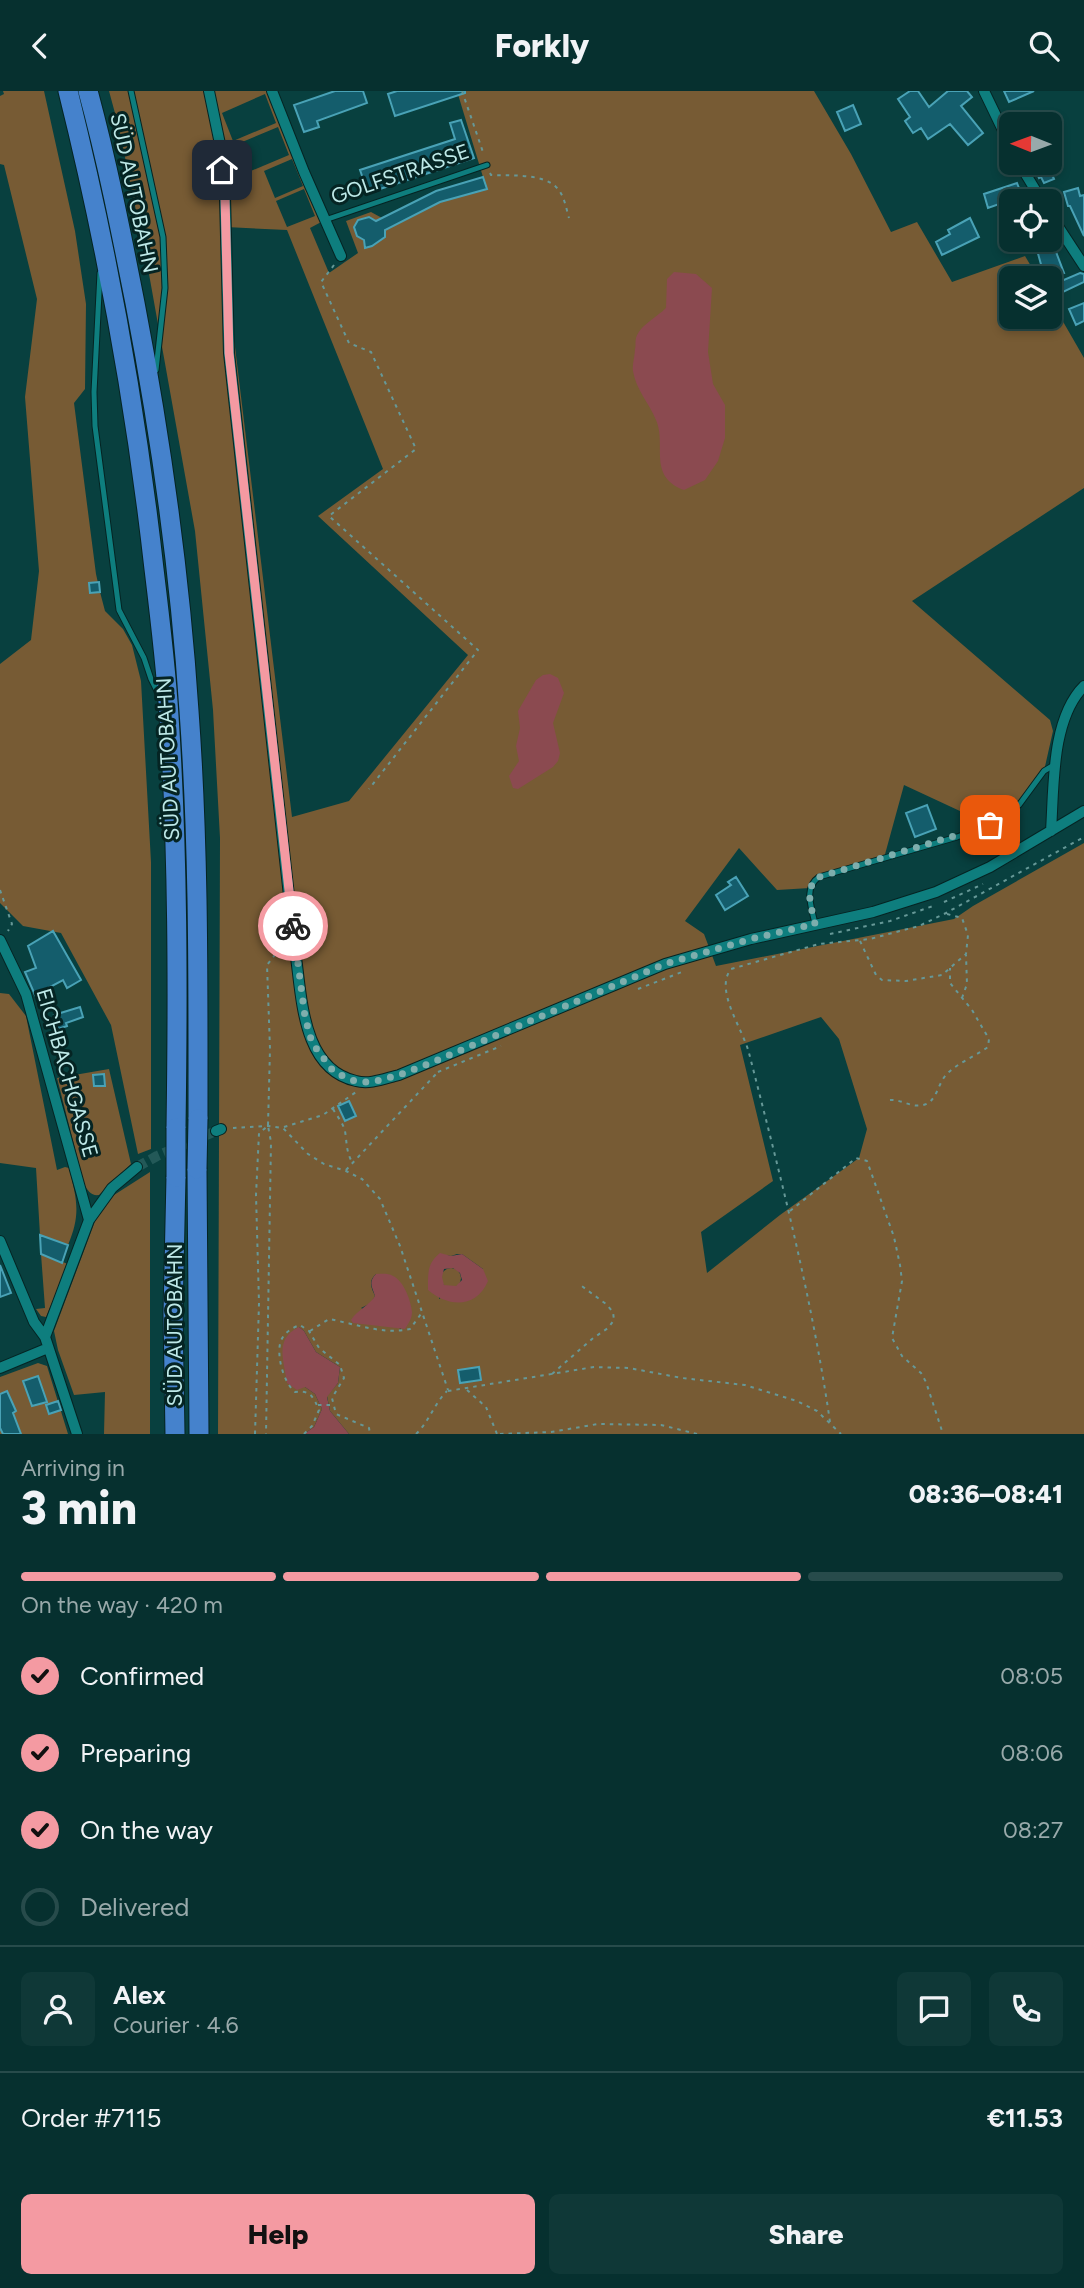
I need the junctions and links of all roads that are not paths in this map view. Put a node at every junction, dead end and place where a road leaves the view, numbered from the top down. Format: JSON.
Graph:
{"nodes":[{"id":1,"x":68,"y":91,"type":"edge"},
{"id":2,"x":88,"y":91,"type":"edge"},
{"id":3,"x":131,"y":91,"type":"edge"},
{"id":4,"x":209,"y":91,"type":"edge"},
{"id":5,"x":272,"y":91,"type":"edge"},
{"id":6,"x":984,"y":91,"type":"edge"},
{"id":7,"x":999,"y":122,"type":"edge"},
{"id":8,"x":488,"y":165,"type":"road end"},
{"id":9,"x":325,"y":220,"type":"junction"},
{"id":10,"x":1062,"y":232,"type":"edge"},
{"id":11,"x":102,"y":239,"type":"junction"},
{"id":12,"x":341,"y":256,"type":"road end"},
{"id":13,"x":1084,"y":266,"type":"edge"},
{"id":14,"x":153,"y":397,"type":"junction"},
{"id":15,"x":1084,"y":686,"type":"edge"},
{"id":16,"x":169,"y":714,"type":"junction"},
{"id":17,"x":1056,"y":765,"type":"junction"},
{"id":18,"x":1084,"y":811,"type":"edge"},
{"id":19,"x":1051,"y":831,"type":"junction"},
{"id":20,"x":815,"y":924,"type":"junction"},
{"id":21,"x":1,"y":941,"type":"edge"},
{"id":22,"x":137,"y":1167,"type":"tunnel mouth"},
{"id":23,"x":89,"y":1220,"type":"junction"},
{"id":24,"x":0,"y":1241,"type":"edge"},
{"id":25,"x":47,"y":1342,"type":"junction"},
{"id":26,"x":0,"y":1368,"type":"edge"},
{"id":27,"x":77,"y":1434,"type":"edge"},
{"id":28,"x":175,"y":1434,"type":"edge"},
{"id":29,"x":199,"y":1434,"type":"edge"}],
"edges":[{"from":1,"to":11,"type":"highway","name":"SÜD AUTOBAHN"},
{"from":2,"to":14,"type":"highway","name":"SÜD AUTOBAHN"},
{"from":3,"to":14,"type":"lane"},
{"from":4,"to":20,"type":"street"},
{"from":5,"to":9,"type":"street","name":"GOLFSTRASSE"},
{"from":6,"to":7,"type":"street"},
{"from":8,"to":9,"type":"lane","name":"GOLFSTRASSE"},
{"from":9,"to":12,"type":"street","name":"GOLFSTRASSE"},
{"from":10,"to":13,"type":"street"},
{"from":11,"to":16,"type":"highway","name":"SÜD AUTOBAHN"},
{"from":11,"to":16,"type":"lane"},
{"from":14,"to":29,"type":"highway","name":"SÜD AUTOBAHN","bridge":true},
{"from":15,"to":17,"type":"street"},
{"from":16,"to":28,"type":"highway","name":"SÜD AUTOBAHN","bridge":true},
{"from":17,"to":19,"type":"street"},
{"from":17,"to":20,"type":"lane"},
{"from":18,"to":19,"type":"street"},
{"from":19,"to":20,"type":"street"},
{"from":21,"to":23,"type":"street","name":"EICHBACHGASSE"},
{"from":22,"to":23,"type":"street"},
{"from":23,"to":25,"type":"street"},
{"from":24,"to":25,"type":"street"},
{"from":25,"to":26,"type":"street"},
{"from":25,"to":27,"type":"street"}]}
